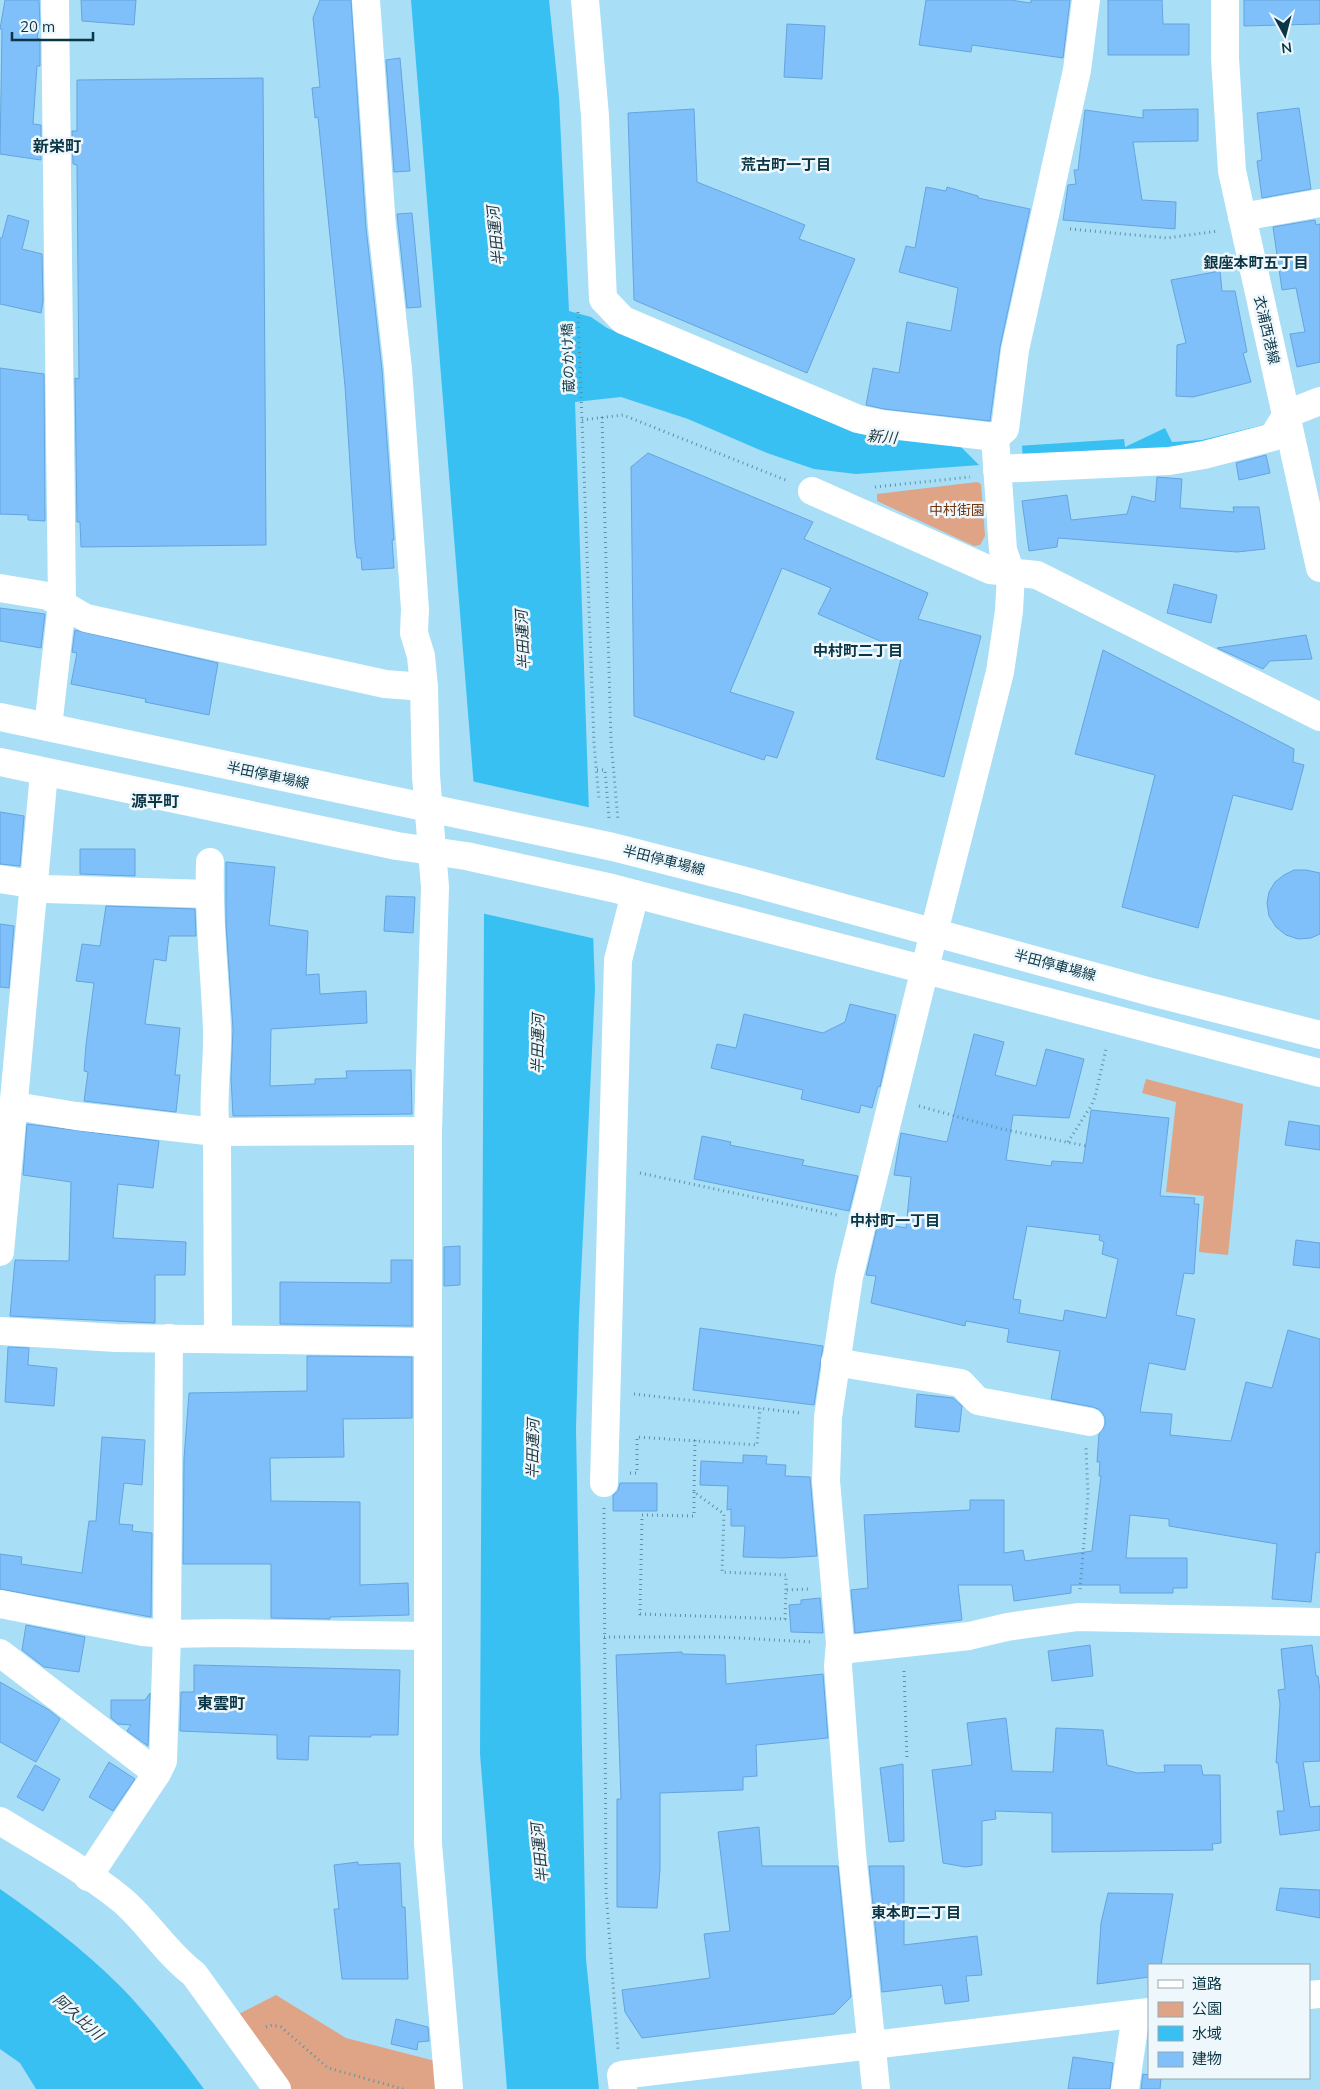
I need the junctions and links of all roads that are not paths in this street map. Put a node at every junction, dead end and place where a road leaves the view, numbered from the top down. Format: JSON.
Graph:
{"nodes":[{"id":1,"x":55,"y":0,"type":"edge"},
{"id":2,"x":366,"y":0,"type":"edge"},
{"id":3,"x":585,"y":0,"type":"edge"},
{"id":4,"x":1086,"y":0,"type":"edge"},
{"id":5,"x":1224,"y":0,"type":"edge"},
{"id":6,"x":1320,"y":203,"type":"edge"},
{"id":7,"x":1242,"y":217,"type":"junction"},
{"id":8,"x":1320,"y":401,"type":"edge"},
{"id":9,"x":1287,"y":414,"type":"junction"},
{"id":10,"x":996,"y":454,"type":"junction"},
{"id":11,"x":812,"y":491,"type":"road end"},
{"id":12,"x":1320,"y":568,"type":"edge"},
{"id":13,"x":1011,"y":573,"type":"junction"},
{"id":14,"x":0,"y":588,"type":"edge"},
{"id":15,"x":62,"y":604,"type":"junction"},
{"id":16,"x":424,"y":688,"type":"junction"},
{"id":17,"x":0,"y":717,"type":"edge"},
{"id":18,"x":1320,"y":717,"type":"edge"},
{"id":19,"x":48,"y":727,"type":"junction"},
{"id":20,"x":0,"y":762,"type":"edge"},
{"id":21,"x":44,"y":773,"type":"junction"},
{"id":22,"x":429,"y":809,"type":"junction"},
{"id":23,"x":432,"y":850,"type":"junction"},
{"id":24,"x":210,"y":862,"type":"dead end"},
{"id":25,"x":0,"y":879,"type":"edge"},
{"id":26,"x":35,"y":886,"type":"junction"},
{"id":27,"x":623,"y":891,"type":"junction"},
{"id":28,"x":208,"y":894,"type":"junction"},
{"id":29,"x":934,"y":932,"type":"junction"},
{"id":30,"x":924,"y":970,"type":"junction"},
{"id":31,"x":1320,"y":1035,"type":"edge"},
{"id":32,"x":1320,"y":1073,"type":"edge"},
{"id":33,"x":10,"y":1100,"type":"edge"},
{"id":34,"x":428,"y":1131,"type":"junction"},
{"id":35,"x":215,"y":1132,"type":"junction"},
{"id":36,"x":0,"y":1252,"type":"edge"},
{"id":37,"x":0,"y":1331,"type":"edge"},
{"id":38,"x":170,"y":1338,"type":"junction"},
{"id":39,"x":218,"y":1339,"type":"junction"},
{"id":40,"x":427,"y":1342,"type":"junction"},
{"id":41,"x":835,"y":1362,"type":"junction"},
{"id":42,"x":1090,"y":1422,"type":"road end"},
{"id":43,"x":605,"y":1478,"type":"road end"},
{"id":44,"x":0,"y":1604,"type":"edge"},
{"id":45,"x":1320,"y":1622,"type":"edge"},
{"id":46,"x":167,"y":1634,"type":"junction"},
{"id":47,"x":427,"y":1636,"type":"junction"},
{"id":48,"x":840,"y":1647,"type":"junction"},
{"id":49,"x":0,"y":1653,"type":"edge"},
{"id":50,"x":157,"y":1773,"type":"junction"},
{"id":51,"x":0,"y":1821,"type":"edge"},
{"id":52,"x":88,"y":1876,"type":"junction"},
{"id":53,"x":1143,"y":2013,"type":"edge"},
{"id":54,"x":871,"y":2044,"type":"junction"},
{"id":55,"x":622,"y":2082,"type":"edge"},
{"id":56,"x":277,"y":2089,"type":"edge"},
{"id":57,"x":449,"y":2089,"type":"edge"},
{"id":58,"x":876,"y":2089,"type":"edge"},
{"id":59,"x":1125,"y":2089,"type":"edge"}],
"edges":[{"from":1,"to":15,"type":"street"},
{"from":2,"to":16,"type":"street"},
{"from":3,"to":10,"type":"street"},
{"from":4,"to":10,"type":"street"},
{"from":5,"to":7,"type":"street","name":"衣浦西港線"},
{"from":6,"to":7,"type":"street"},
{"from":7,"to":9,"type":"street","name":"衣浦西港線"},
{"from":8,"to":9,"type":"street"},
{"from":9,"to":10,"type":"street"},
{"from":9,"to":12,"type":"street","name":"衣浦西港線"},
{"from":10,"to":13,"type":"street"},
{"from":11,"to":13,"type":"street"},
{"from":13,"to":18,"type":"street"},
{"from":13,"to":29,"type":"street"},
{"from":14,"to":15,"type":"street"},
{"from":15,"to":16,"type":"street"},
{"from":15,"to":19,"type":"street"},
{"from":16,"to":22,"type":"street"},
{"from":17,"to":19,"type":"street","name":"半田停車場線"},
{"from":19,"to":22,"type":"street","name":"半田停車場線"},
{"from":20,"to":21,"type":"street"},
{"from":21,"to":23,"type":"street"},
{"from":21,"to":26,"type":"street"},
{"from":22,"to":23,"type":"street"},
{"from":22,"to":29,"type":"street","name":"半田停車場線"},
{"from":23,"to":27,"type":"street"},
{"from":23,"to":34,"type":"street"},
{"from":24,"to":28,"type":"street"},
{"from":25,"to":26,"type":"street"},
{"from":26,"to":28,"type":"street"},
{"from":26,"to":33,"type":"street"},
{"from":27,"to":30,"type":"street"},
{"from":27,"to":43,"type":"street"},
{"from":28,"to":35,"type":"street"},
{"from":29,"to":30,"type":"street"},
{"from":29,"to":31,"type":"street","name":"半田停車場線"},
{"from":30,"to":32,"type":"street"},
{"from":30,"to":41,"type":"street"},
{"from":33,"to":35,"type":"street"},
{"from":33,"to":36,"type":"street"},
{"from":34,"to":35,"type":"street"},
{"from":34,"to":40,"type":"street"},
{"from":35,"to":39,"type":"street"},
{"from":37,"to":38,"type":"street"},
{"from":38,"to":39,"type":"street"},
{"from":38,"to":46,"type":"street"},
{"from":39,"to":40,"type":"street"},
{"from":40,"to":47,"type":"street"},
{"from":41,"to":42,"type":"street"},
{"from":41,"to":48,"type":"street"},
{"from":44,"to":46,"type":"street"},
{"from":45,"to":48,"type":"street"},
{"from":46,"to":47,"type":"street"},
{"from":46,"to":50,"type":"street"},
{"from":47,"to":57,"type":"street"},
{"from":48,"to":54,"type":"street"},
{"from":49,"to":50,"type":"street"},
{"from":50,"to":52,"type":"street"},
{"from":51,"to":52,"type":"street"},
{"from":52,"to":56,"type":"street"},
{"from":53,"to":54,"type":"street"},
{"from":53,"to":59,"type":"street"},
{"from":54,"to":55,"type":"street"},
{"from":54,"to":58,"type":"street"}]}
